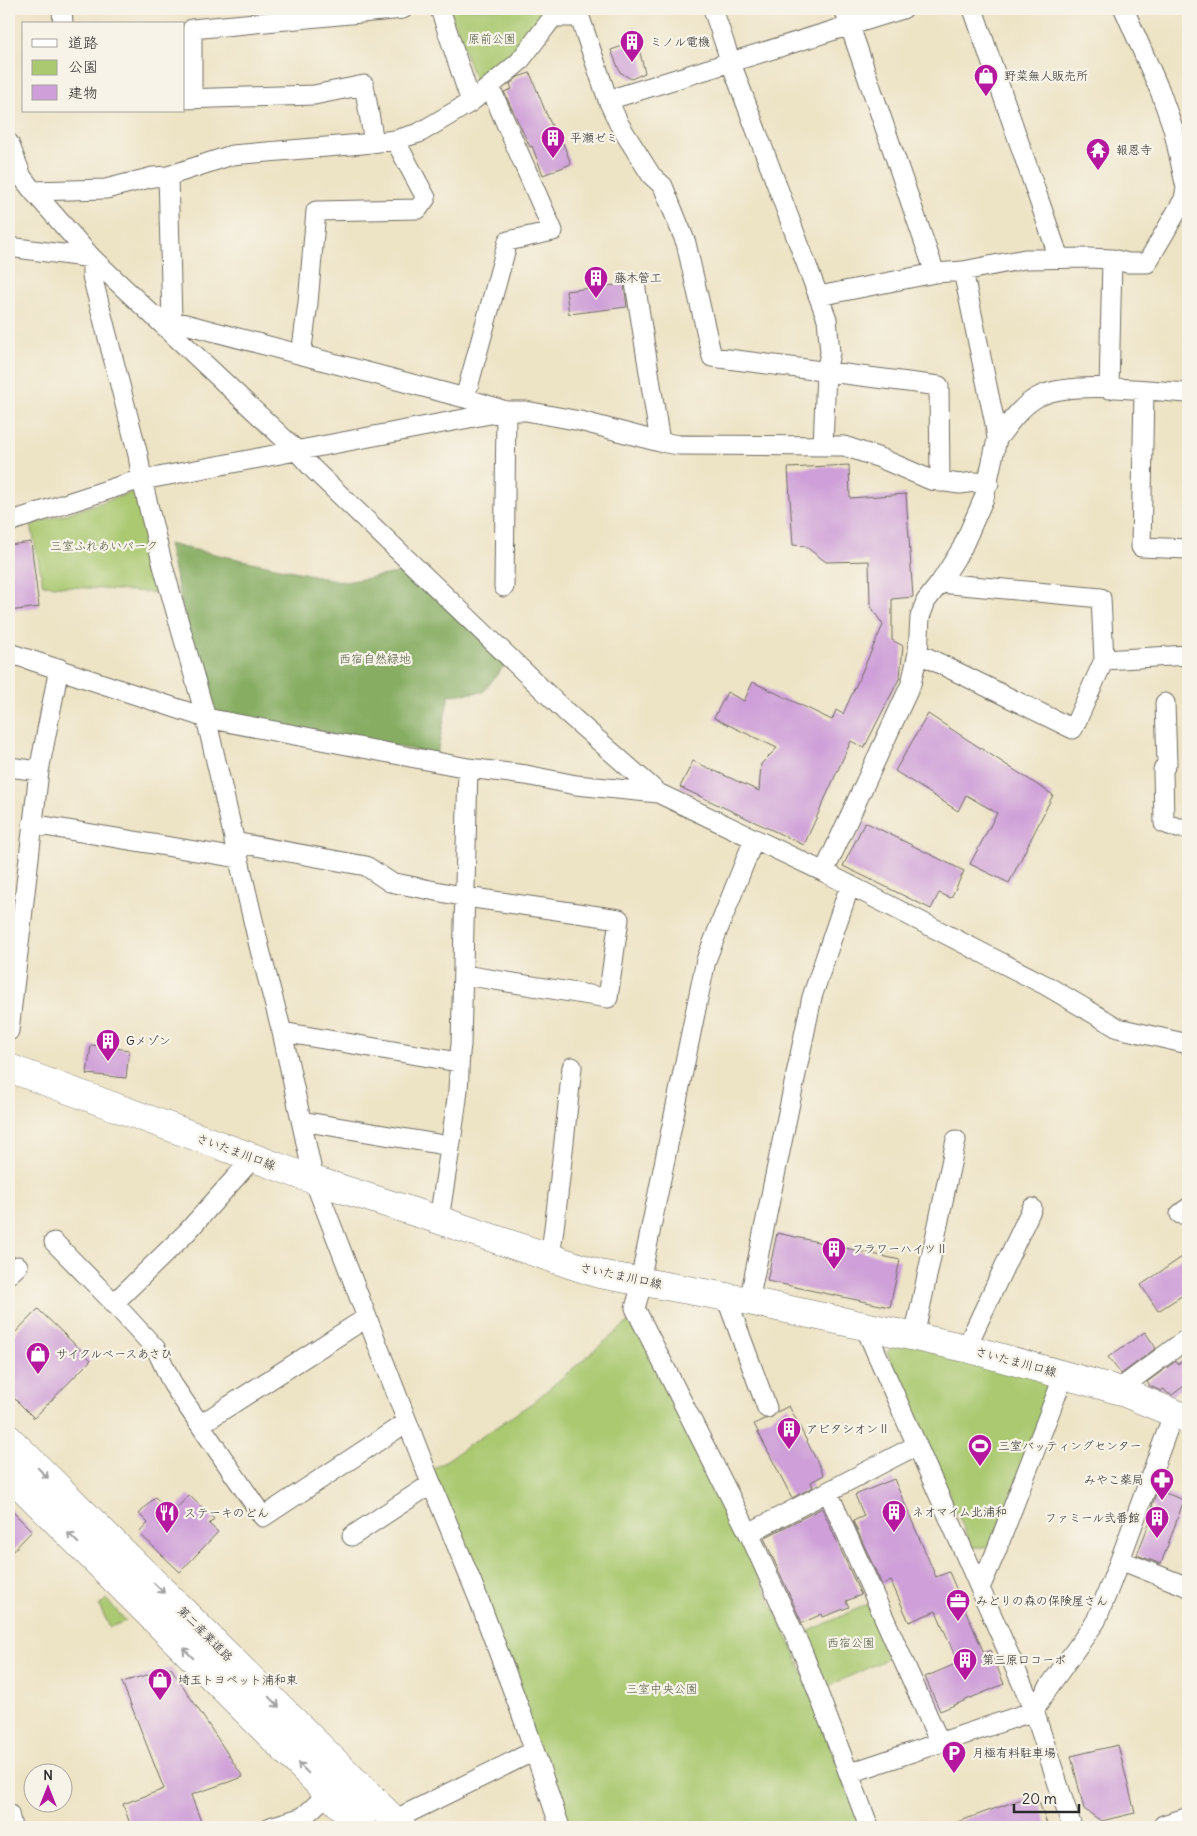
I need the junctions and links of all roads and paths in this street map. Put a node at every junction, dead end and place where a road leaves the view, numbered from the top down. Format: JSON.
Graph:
{"nodes":[{"id":1,"x":62,"y":9,"type":"edge"},
{"id":2,"x":402,"y":9,"type":"edge"},
{"id":3,"x":440,"y":9,"type":"edge"},
{"id":4,"x":713,"y":9,"type":"edge"},
{"id":5,"x":903,"y":9,"type":"edge"},
{"id":6,"x":973,"y":9,"type":"edge"},
{"id":7,"x":1124,"y":9,"type":"edge"},
{"id":8,"x":579,"y":13,"type":"edge"},
{"id":9,"x":847,"y":17,"type":"edge"},
{"id":10,"x":64,"y":22,"type":"edge"},
{"id":11,"x":731,"y":63,"type":"junction"},
{"id":12,"x":490,"y":87,"type":"junction"},
{"id":13,"x":188,"y":99,"type":"edge"},
{"id":14,"x":608,"y":100,"type":"junction"},
{"id":15,"x":471,"y":102,"type":"junction"},
{"id":16,"x":395,"y":140,"type":"junction"},
{"id":17,"x":374,"y":142,"type":"junction"},
{"id":18,"x":9,"y":143,"type":"edge"},
{"id":19,"x":168,"y":176,"type":"junction"},
{"id":20,"x":1187,"y":188,"type":"edge"},
{"id":21,"x":33,"y":191,"type":"junction"},
{"id":22,"x":9,"y":247,"type":"edge"},
{"id":23,"x":92,"y":258,"type":"junction"},
{"id":24,"x":1059,"y":258,"type":"junction"},
{"id":25,"x":1112,"y":260,"type":"junction"},
{"id":26,"x":963,"y":271,"type":"junction"},
{"id":27,"x":935,"y":274,"type":"junction"},
{"id":28,"x":635,"y":283,"type":"dead end"},
{"id":29,"x":819,"y":296,"type":"junction"},
{"id":30,"x":163,"y":318,"type":"junction"},
{"id":31,"x":300,"y":355,"type":"junction"},
{"id":32,"x":826,"y":372,"type":"junction"},
{"id":33,"x":1109,"y":389,"type":"junction"},
{"id":34,"x":1144,"y":391,"type":"junction"},
{"id":35,"x":1188,"y":393,"type":"edge"},
{"id":36,"x":465,"y":398,"type":"junction"},
{"id":37,"x":506,"y":411,"type":"junction"},
{"id":38,"x":997,"y":439,"type":"junction"},
{"id":39,"x":660,"y":442,"type":"junction"},
{"id":40,"x":823,"y":445,"type":"junction"},
{"id":41,"x":296,"y":450,"type":"junction"},
{"id":42,"x":142,"y":480,"type":"junction"},
{"id":43,"x":940,"y":482,"type":"junction"},
{"id":44,"x":988,"y":483,"type":"junction"},
{"id":45,"x":9,"y":522,"type":"edge"},
{"id":46,"x":1188,"y":549,"type":"edge"},
{"id":47,"x":940,"y":583,"type":"junction"},
{"id":48,"x":504,"y":587,"type":"dead end"},
{"id":49,"x":9,"y":653,"type":"edge"},
{"id":50,"x":918,"y":653,"type":"junction"},
{"id":51,"x":1188,"y":654,"type":"edge"},
{"id":52,"x":1104,"y":660,"type":"junction"},
{"id":53,"x":59,"y":668,"type":"junction"},
{"id":54,"x":1165,"y":703,"type":"dead end"},
{"id":55,"x":206,"y":718,"type":"junction"},
{"id":56,"x":9,"y":767,"type":"edge"},
{"id":57,"x":468,"y":768,"type":"junction"},
{"id":58,"x":39,"y":771,"type":"junction"},
{"id":59,"x":658,"y":793,"type":"junction"},
{"id":60,"x":32,"y":824,"type":"junction"},
{"id":61,"x":1188,"y":828,"type":"edge"},
{"id":62,"x":754,"y":839,"type":"junction"},
{"id":63,"x":236,"y":850,"type":"junction"},
{"id":64,"x":824,"y":872,"type":"junction"},
{"id":65,"x":850,"y":885,"type":"junction"},
{"id":66,"x":466,"y":896,"type":"junction"},
{"id":67,"x":464,"y":975,"type":"junction"},
{"id":68,"x":9,"y":1032,"type":"edge"},
{"id":69,"x":282,"y":1032,"type":"junction"},
{"id":70,"x":1188,"y":1044,"type":"edge"},
{"id":71,"x":458,"y":1062,"type":"junction"},
{"id":72,"x":572,"y":1067,"type":"dead end"},
{"id":73,"x":9,"y":1068,"type":"edge"},
{"id":74,"x":301,"y":1121,"type":"junction"},
{"id":75,"x":956,"y":1140,"type":"dead end"},
{"id":76,"x":450,"y":1146,"type":"junction"},
{"id":77,"x":253,"y":1158,"type":"junction"},
{"id":78,"x":314,"y":1180,"type":"junction"},
{"id":79,"x":1032,"y":1208,"type":"dead end"},
{"id":80,"x":440,"y":1220,"type":"junction"},
{"id":81,"x":54,"y":1242,"type":"dead end"},
{"id":82,"x":550,"y":1258,"type":"junction"},
{"id":83,"x":642,"y":1281,"type":"junction"},
{"id":84,"x":738,"y":1299,"type":"junction"},
{"id":85,"x":114,"y":1304,"type":"junction"},
{"id":86,"x":366,"y":1318,"type":"junction"},
{"id":87,"x":864,"y":1325,"type":"junction"},
{"id":88,"x":914,"y":1337,"type":"junction"},
{"id":89,"x":1188,"y":1338,"type":"edge"},
{"id":90,"x":966,"y":1348,"type":"junction"},
{"id":91,"x":1064,"y":1375,"type":"junction"},
{"id":92,"x":1118,"y":1390,"type":"junction"},
{"id":93,"x":767,"y":1408,"type":"dead end"},
{"id":94,"x":1181,"y":1416,"type":"edge"},
{"id":95,"x":407,"y":1422,"type":"junction"},
{"id":96,"x":201,"y":1424,"type":"junction"},
{"id":97,"x":9,"y":1439,"type":"edge"},
{"id":98,"x":917,"y":1445,"type":"junction"},
{"id":99,"x":9,"y":1474,"type":"edge"},
{"id":100,"x":431,"y":1484,"type":"junction"},
{"id":101,"x":828,"y":1492,"type":"junction"},
{"id":102,"x":749,"y":1533,"type":"junction"},
{"id":103,"x":352,"y":1536,"type":"dead end"},
{"id":104,"x":1120,"y":1560,"type":"junction"},
{"id":105,"x":1188,"y":1587,"type":"edge"},
{"id":106,"x":980,"y":1588,"type":"junction"},
{"id":107,"x":1034,"y":1711,"type":"junction"},
{"id":108,"x":940,"y":1743,"type":"junction"},
{"id":109,"x":534,"y":1751,"type":"junction"},
{"id":110,"x":850,"y":1773,"type":"junction"},
{"id":111,"x":328,"y":1794,"type":"junction"},
{"id":112,"x":9,"y":1814,"type":"edge"},
{"id":113,"x":1188,"y":1820,"type":"edge"},
{"id":114,"x":398,"y":1824,"type":"edge"},
{"id":115,"x":12,"y":1827,"type":"edge"},
{"id":116,"x":270,"y":1827,"type":"edge"},
{"id":117,"x":362,"y":1827,"type":"edge"},
{"id":118,"x":560,"y":1827,"type":"edge"},
{"id":119,"x":869,"y":1827,"type":"edge"},
{"id":120,"x":1072,"y":1827,"type":"edge"},
{"id":121,"x":1166,"y":1827,"type":"edge"}],
"edges":[{"from":1,"to":10,"type":"street"},
{"from":2,"to":13,"type":"street"},
{"from":3,"to":15,"type":"street"},
{"from":4,"to":11,"type":"street"},
{"from":5,"to":9,"type":"street"},
{"from":6,"to":24,"type":"street"},
{"from":7,"to":20,"type":"street"},
{"from":8,"to":12,"type":"street"},
{"from":8,"to":14,"type":"street"},
{"from":9,"to":11,"type":"street"},
{"from":9,"to":27,"type":"street"},
{"from":11,"to":14,"type":"street"},
{"from":11,"to":29,"type":"street"},
{"from":12,"to":15,"type":"street"},
{"from":12,"to":36,"type":"street"},
{"from":13,"to":17,"type":"street"},
{"from":14,"to":32,"type":"street"},
{"from":15,"to":16,"type":"street"},
{"from":16,"to":17,"type":"street"},
{"from":16,"to":31,"type":"street"},
{"from":17,"to":19,"type":"street"},
{"from":18,"to":21,"type":"street"},
{"from":19,"to":21,"type":"street"},
{"from":19,"to":30,"type":"street"},
{"from":20,"to":25,"type":"street"},
{"from":21,"to":23,"type":"street"},
{"from":22,"to":23,"type":"street"},
{"from":23,"to":30,"type":"street"},
{"from":23,"to":42,"type":"street"},
{"from":24,"to":25,"type":"street"},
{"from":24,"to":26,"type":"street"},
{"from":25,"to":33,"type":"street"},
{"from":26,"to":27,"type":"street"},
{"from":26,"to":38,"type":"street"},
{"from":27,"to":29,"type":"street"},
{"from":28,"to":39,"type":"street"},
{"from":29,"to":32,"type":"street"},
{"from":30,"to":31,"type":"street"},
{"from":30,"to":41,"type":"street"},
{"from":31,"to":36,"type":"street"},
{"from":32,"to":40,"type":"street"},
{"from":32,"to":43,"type":"street"},
{"from":33,"to":34,"type":"street"},
{"from":33,"to":38,"type":"street"},
{"from":34,"to":35,"type":"street"},
{"from":34,"to":46,"type":"street"},
{"from":36,"to":37,"type":"street"},
{"from":37,"to":39,"type":"street"},
{"from":37,"to":41,"type":"street"},
{"from":37,"to":48,"type":"street"},
{"from":38,"to":44,"type":"street"},
{"from":39,"to":40,"type":"street"},
{"from":40,"to":43,"type":"street"},
{"from":41,"to":42,"type":"street"},
{"from":41,"to":59,"type":"street"},
{"from":42,"to":45,"type":"street"},
{"from":42,"to":55,"type":"street"},
{"from":43,"to":44,"type":"street"},
{"from":44,"to":47,"type":"street"},
{"from":47,"to":50,"type":"street"},
{"from":47,"to":52,"type":"street"},
{"from":49,"to":53,"type":"street"},
{"from":50,"to":52,"type":"street"},
{"from":50,"to":64,"type":"street"},
{"from":51,"to":52,"type":"street"},
{"from":53,"to":55,"type":"street"},
{"from":53,"to":58,"type":"street"},
{"from":54,"to":61,"type":"street"},
{"from":55,"to":57,"type":"street"},
{"from":55,"to":63,"type":"street"},
{"from":56,"to":58,"type":"street"},
{"from":57,"to":59,"type":"street"},
{"from":57,"to":66,"type":"street"},
{"from":58,"to":60,"type":"street"},
{"from":59,"to":62,"type":"street"},
{"from":60,"to":63,"type":"street"},
{"from":60,"to":68,"type":"street"},
{"from":62,"to":64,"type":"street"},
{"from":62,"to":83,"type":"street"},
{"from":63,"to":66,"type":"street"},
{"from":63,"to":69,"type":"street"},
{"from":64,"to":65,"type":"street"},
{"from":65,"to":70,"type":"street"},
{"from":65,"to":84,"type":"street"},
{"from":66,"to":67,"type":"street"},
{"from":66,"to":67,"type":"street"},
{"from":67,"to":71,"type":"street"},
{"from":69,"to":71,"type":"street"},
{"from":69,"to":74,"type":"street"},
{"from":71,"to":76,"type":"street"},
{"from":72,"to":82,"type":"street"},
{"from":73,"to":77,"type":"main road","name":"さいたま川口線"},
{"from":74,"to":76,"type":"street"},
{"from":74,"to":78,"type":"street"},
{"from":75,"to":88,"type":"street"},
{"from":76,"to":80,"type":"street"},
{"from":77,"to":78,"type":"main road","name":"さいたま川口線"},
{"from":77,"to":85,"type":"street"},
{"from":78,"to":80,"type":"main road","name":"さいたま川口線"},
{"from":78,"to":86,"type":"street"},
{"from":79,"to":90,"type":"street"},
{"from":80,"to":82,"type":"main road","name":"さいたま川口線"},
{"from":81,"to":85,"type":"street"},
{"from":82,"to":83,"type":"main road","name":"さいたま川口線"},
{"from":83,"to":84,"type":"main road","name":"さいたま川口線"},
{"from":83,"to":102,"type":"street"},
{"from":84,"to":87,"type":"main road","name":"さいたま川口線"},
{"from":84,"to":93,"type":"street"},
{"from":85,"to":96,"type":"street"},
{"from":86,"to":95,"type":"street"},
{"from":86,"to":96,"type":"street"},
{"from":87,"to":88,"type":"main road","name":"さいたま川口線"},
{"from":87,"to":98,"type":"street"},
{"from":88,"to":90,"type":"main road","name":"さいたま川口線"},
{"from":89,"to":92,"type":"street"},
{"from":90,"to":91,"type":"main road","name":"さいたま川口線"},
{"from":91,"to":92,"type":"main road","name":"さいたま川口線"},
{"from":91,"to":106,"type":"street"},
{"from":92,"to":94,"type":"main road","name":"さいたま川口線"},
{"from":94,"to":104,"type":"street"},
{"from":95,"to":96,"type":"street"},
{"from":95,"to":100,"type":"street"},
{"from":97,"to":114,"type":"main road","name":"第二産業道路","one_way":true},
{"from":98,"to":101,"type":"street"},
{"from":98,"to":106,"type":"street"},
{"from":111,"to":99,"type":"main road","name":"第二産業道路","one_way":true},
{"from":100,"to":103,"type":"street"},
{"from":100,"to":109,"type":"street"},
{"from":101,"to":102,"type":"street"},
{"from":101,"to":108,"type":"street"},
{"from":102,"to":110,"type":"street"},
{"from":104,"to":105,"type":"street"},
{"from":104,"to":107,"type":"street"},
{"from":106,"to":107,"type":"street"},
{"from":107,"to":108,"type":"street"},
{"from":107,"to":120,"type":"street"},
{"from":108,"to":110,"type":"street"},
{"from":109,"to":114,"type":"street"},
{"from":109,"to":118,"type":"street"},
{"from":110,"to":119,"type":"street"},
{"from":111,"to":116,"type":"street"},
{"from":111,"to":117,"type":"main road","name":"第二産業道路"},
{"from":112,"to":115,"type":"street"},
{"from":113,"to":121,"type":"street"}]}
